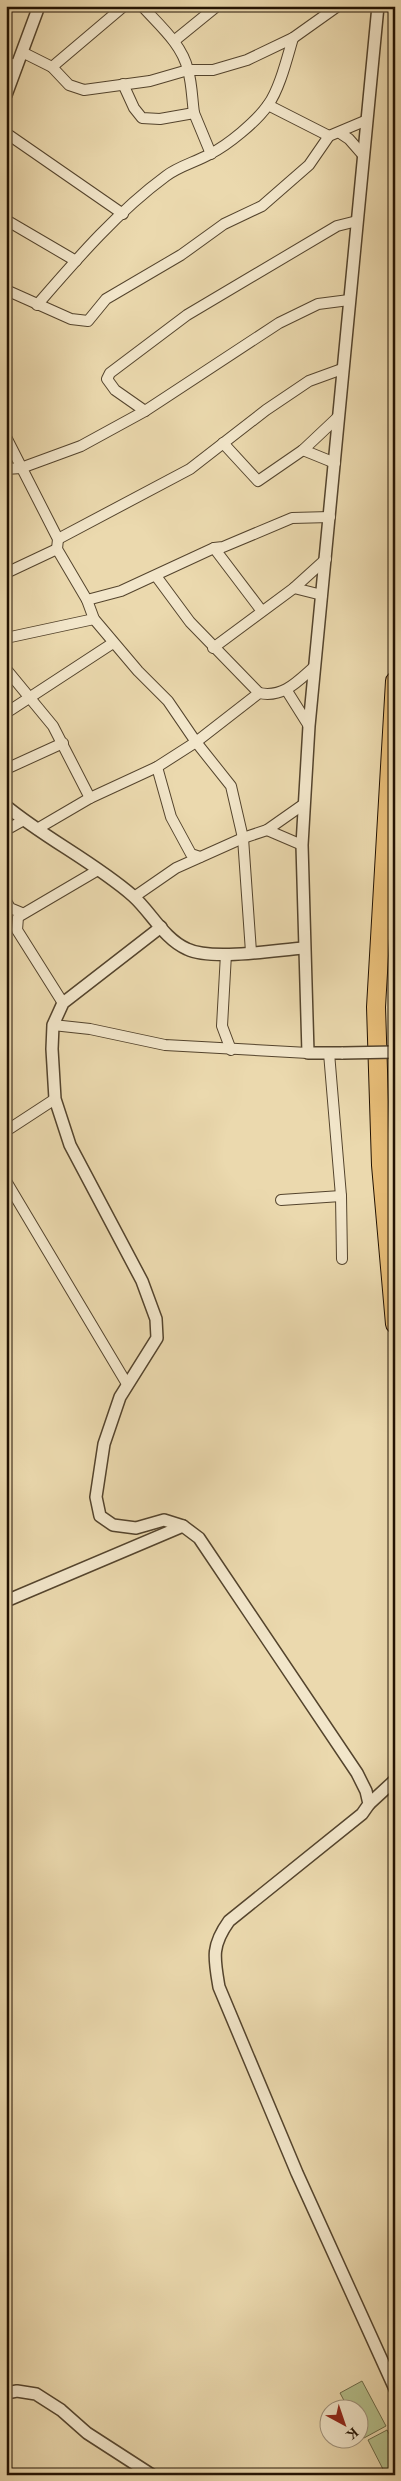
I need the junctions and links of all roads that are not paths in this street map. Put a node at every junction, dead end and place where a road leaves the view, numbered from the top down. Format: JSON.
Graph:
{"nodes":[{"id":1,"x":39,"y":6,"type":"edge"},
{"id":2,"x":124,"y":6,"type":"edge"},
{"id":3,"x":142,"y":6,"type":"edge"},
{"id":4,"x":217,"y":6,"type":"edge"},
{"id":5,"x":338,"y":6,"type":"edge"},
{"id":6,"x":376,"y":7,"type":"edge"},
{"id":7,"x":293,"y":38,"type":"junction"},
{"id":8,"x":174,"y":41,"type":"junction"},
{"id":9,"x":22,"y":52,"type":"junction"},
{"id":10,"x":12,"y":64,"type":"edge"},
{"id":11,"x":52,"y":67,"type":"junction"},
{"id":12,"x":188,"y":70,"type":"junction"},
{"id":13,"x":123,"y":84,"type":"junction"},
{"id":14,"x":6,"y":95,"type":"edge"},
{"id":15,"x":268,"y":105,"type":"junction"},
{"id":16,"x":194,"y":113,"type":"junction"},
{"id":17,"x":367,"y":120,"type":"junction"},
{"id":18,"x":6,"y":133,"type":"edge"},
{"id":19,"x":340,"y":133,"type":"junction"},
{"id":20,"x":329,"y":136,"type":"junction"},
{"id":21,"x":211,"y":154,"type":"junction"},
{"id":22,"x":363,"y":155,"type":"junction"},
{"id":23,"x":123,"y":214,"type":"junction"},
{"id":24,"x":6,"y":220,"type":"edge"},
{"id":25,"x":357,"y":221,"type":"junction"},
{"id":26,"x":76,"y":261,"type":"junction"},
{"id":27,"x":6,"y":290,"type":"edge"},
{"id":28,"x":349,"y":300,"type":"junction"},
{"id":29,"x":37,"y":305,"type":"junction"},
{"id":30,"x":342,"y":370,"type":"junction"},
{"id":31,"x":145,"y":411,"type":"junction"},
{"id":32,"x":338,"y":418,"type":"junction"},
{"id":33,"x":6,"y":437,"type":"edge"},
{"id":34,"x":223,"y":443,"type":"junction"},
{"id":35,"x":303,"y":450,"type":"junction"},
{"id":36,"x":335,"y":464,"type":"junction"},
{"id":37,"x":21,"y":468,"type":"junction"},
{"id":38,"x":6,"y":469,"type":"edge"},
{"id":39,"x":330,"y":517,"type":"junction"},
{"id":40,"x":58,"y":544,"type":"junction"},
{"id":41,"x":214,"y":548,"type":"junction"},
{"id":42,"x":326,"y":559,"type":"junction"},
{"id":43,"x":6,"y":573,"type":"edge"},
{"id":44,"x":156,"y":576,"type":"junction"},
{"id":45,"x":294,"y":588,"type":"junction"},
{"id":46,"x":322,"y":595,"type":"junction"},
{"id":47,"x":88,"y":600,"type":"junction"},
{"id":48,"x":261,"y":610,"type":"junction"},
{"id":49,"x":94,"y":620,"type":"junction"},
{"id":50,"x":6,"y":638,"type":"edge"},
{"id":51,"x":113,"y":643,"type":"junction"},
{"id":52,"x":213,"y":648,"type":"junction"},
{"id":53,"x":314,"y":667,"type":"junction"},
{"id":54,"x":6,"y":669,"type":"edge"},
{"id":55,"x":395,"y":681,"type":"edge"},
{"id":56,"x":286,"y":691,"type":"junction"},
{"id":57,"x":259,"y":693,"type":"junction"},
{"id":58,"x":31,"y":699,"type":"junction"},
{"id":59,"x":6,"y":713,"type":"edge"},
{"id":60,"x":309,"y":726,"type":"junction"},
{"id":61,"x":196,"y":742,"type":"junction"},
{"id":62,"x":63,"y":743,"type":"junction"},
{"id":63,"x":157,"y":767,"type":"junction"},
{"id":64,"x":6,"y":769,"type":"edge"},
{"id":65,"x":90,"y":798,"type":"junction"},
{"id":66,"x":304,"y":804,"type":"junction"},
{"id":67,"x":6,"y":806,"type":"edge"},
{"id":68,"x":24,"y":820,"type":"junction"},
{"id":69,"x":37,"y":829,"type":"junction"},
{"id":70,"x":6,"y":830,"type":"edge"},
{"id":71,"x":267,"y":830,"type":"junction"},
{"id":72,"x":243,"y":838,"type":"junction"},
{"id":73,"x":302,"y":845,"type":"junction"},
{"id":74,"x":200,"y":857,"type":"junction"},
{"id":75,"x":98,"y":870,"type":"junction"},
{"id":76,"x":134,"y":897,"type":"junction"},
{"id":77,"x":6,"y":901,"type":"edge"},
{"id":78,"x":22,"y":913,"type":"junction"},
{"id":79,"x":161,"y":927,"type":"junction"},
{"id":80,"x":304,"y":948,"type":"junction"},
{"id":81,"x":251,"y":952,"type":"junction"},
{"id":82,"x":226,"y":954,"type":"junction"},
{"id":83,"x":64,"y":1003,"type":"junction"},
{"id":84,"x":53,"y":1025,"type":"junction"},
{"id":85,"x":230,"y":1050,"type":"junction"},
{"id":86,"x":395,"y":1052,"type":"edge"},
{"id":87,"x":308,"y":1053,"type":"junction"},
{"id":88,"x":329,"y":1053,"type":"junction"},
{"id":89,"x":55,"y":1099,"type":"junction"},
{"id":90,"x":6,"y":1131,"type":"edge"},
{"id":91,"x":6,"y":1181,"type":"edge"},
{"id":92,"x":341,"y":1196,"type":"junction"},
{"id":93,"x":281,"y":1200,"type":"dead end"},
{"id":94,"x":342,"y":1259,"type":"dead end"},
{"id":95,"x":395,"y":1324,"type":"edge"},
{"id":96,"x":127,"y":1384,"type":"junction"},
{"id":97,"x":183,"y":1526,"type":"junction"},
{"id":98,"x":6,"y":1601,"type":"edge"},
{"id":99,"x":395,"y":1780,"type":"edge"},
{"id":100,"x":369,"y":1804,"type":"junction"},
{"id":101,"x":395,"y":2389,"type":"edge"},
{"id":102,"x":6,"y":2393,"type":"edge"},
{"id":103,"x":152,"y":2475,"type":"edge"}],
"edges":[{"from":1,"to":9,"type":"street"},
{"from":2,"to":11,"type":"street"},
{"from":3,"to":8,"type":"street"},
{"from":4,"to":8,"type":"street"},
{"from":5,"to":7,"type":"street"},
{"from":6,"to":17,"type":"street"},
{"from":7,"to":12,"type":"street"},
{"from":7,"to":15,"type":"street"},
{"from":8,"to":12,"type":"street"},
{"from":9,"to":10,"type":"street"},
{"from":9,"to":11,"type":"street"},
{"from":10,"to":14,"type":"street"},
{"from":11,"to":13,"type":"street"},
{"from":12,"to":13,"type":"street"},
{"from":12,"to":16,"type":"street"},
{"from":13,"to":16,"type":"street"},
{"from":15,"to":20,"type":"street"},
{"from":15,"to":21,"type":"street"},
{"from":16,"to":21,"type":"street"},
{"from":17,"to":19,"type":"street"},
{"from":17,"to":22,"type":"street"},
{"from":18,"to":23,"type":"street"},
{"from":19,"to":20,"type":"street"},
{"from":19,"to":22,"type":"street"},
{"from":20,"to":29,"type":"street"},
{"from":21,"to":23,"type":"street"},
{"from":22,"to":25,"type":"street"},
{"from":23,"to":26,"type":"street"},
{"from":24,"to":26,"type":"street"},
{"from":25,"to":28,"type":"street"},
{"from":25,"to":31,"type":"street"},
{"from":26,"to":29,"type":"street"},
{"from":27,"to":29,"type":"street"},
{"from":28,"to":30,"type":"street"},
{"from":28,"to":31,"type":"street"},
{"from":30,"to":32,"type":"street"},
{"from":30,"to":34,"type":"street"},
{"from":31,"to":37,"type":"street"},
{"from":32,"to":35,"type":"street"},
{"from":32,"to":36,"type":"street"},
{"from":33,"to":37,"type":"street"},
{"from":34,"to":35,"type":"street"},
{"from":34,"to":40,"type":"street"},
{"from":35,"to":36,"type":"street"},
{"from":36,"to":39,"type":"street"},
{"from":37,"to":38,"type":"street"},
{"from":37,"to":40,"type":"street"},
{"from":39,"to":41,"type":"street"},
{"from":39,"to":42,"type":"street"},
{"from":40,"to":43,"type":"street"},
{"from":40,"to":47,"type":"street"},
{"from":41,"to":44,"type":"street"},
{"from":41,"to":48,"type":"street"},
{"from":42,"to":45,"type":"street"},
{"from":42,"to":46,"type":"street"},
{"from":44,"to":47,"type":"street"},
{"from":44,"to":52,"type":"street"},
{"from":45,"to":46,"type":"street"},
{"from":45,"to":48,"type":"street"},
{"from":46,"to":53,"type":"street"},
{"from":47,"to":49,"type":"street"},
{"from":48,"to":52,"type":"street"},
{"from":49,"to":50,"type":"street"},
{"from":49,"to":51,"type":"street"},
{"from":51,"to":58,"type":"street"},
{"from":51,"to":61,"type":"street"},
{"from":52,"to":57,"type":"street"},
{"from":53,"to":56,"type":"street"},
{"from":53,"to":60,"type":"street"},
{"from":54,"to":58,"type":"street"},
{"from":55,"to":95,"type":"highway"},
{"from":56,"to":57,"type":"street"},
{"from":56,"to":60,"type":"street"},
{"from":57,"to":61,"type":"street"},
{"from":58,"to":59,"type":"street"},
{"from":58,"to":62,"type":"street"},
{"from":60,"to":66,"type":"street"},
{"from":61,"to":63,"type":"street"},
{"from":61,"to":72,"type":"street"},
{"from":62,"to":64,"type":"street"},
{"from":62,"to":65,"type":"street"},
{"from":63,"to":65,"type":"street"},
{"from":63,"to":74,"type":"street"},
{"from":65,"to":69,"type":"street"},
{"from":66,"to":71,"type":"street"},
{"from":66,"to":73,"type":"street"},
{"from":67,"to":68,"type":"street"},
{"from":68,"to":69,"type":"street"},
{"from":68,"to":70,"type":"street"},
{"from":69,"to":75,"type":"street"},
{"from":71,"to":72,"type":"street"},
{"from":71,"to":73,"type":"street"},
{"from":72,"to":74,"type":"street"},
{"from":72,"to":81,"type":"street"},
{"from":73,"to":80,"type":"street"},
{"from":74,"to":76,"type":"street"},
{"from":75,"to":76,"type":"street"},
{"from":75,"to":78,"type":"street"},
{"from":76,"to":79,"type":"street"},
{"from":77,"to":78,"type":"street"},
{"from":78,"to":83,"type":"street"},
{"from":79,"to":82,"type":"street"},
{"from":79,"to":83,"type":"street"},
{"from":80,"to":81,"type":"street"},
{"from":80,"to":87,"type":"street"},
{"from":81,"to":82,"type":"street"},
{"from":82,"to":85,"type":"street"},
{"from":83,"to":84,"type":"street"},
{"from":84,"to":85,"type":"street"},
{"from":84,"to":89,"type":"street"},
{"from":85,"to":87,"type":"street"},
{"from":86,"to":88,"type":"street","bridge":true},
{"from":87,"to":88,"type":"street"},
{"from":88,"to":92,"type":"street"},
{"from":89,"to":90,"type":"street"},
{"from":89,"to":96,"type":"street"},
{"from":91,"to":96,"type":"street"},
{"from":92,"to":93,"type":"street"},
{"from":92,"to":94,"type":"street"},
{"from":96,"to":97,"type":"street"},
{"from":97,"to":98,"type":"street"},
{"from":97,"to":100,"type":"street"},
{"from":99,"to":100,"type":"street"},
{"from":100,"to":101,"type":"street"},
{"from":102,"to":103,"type":"street"}]}
